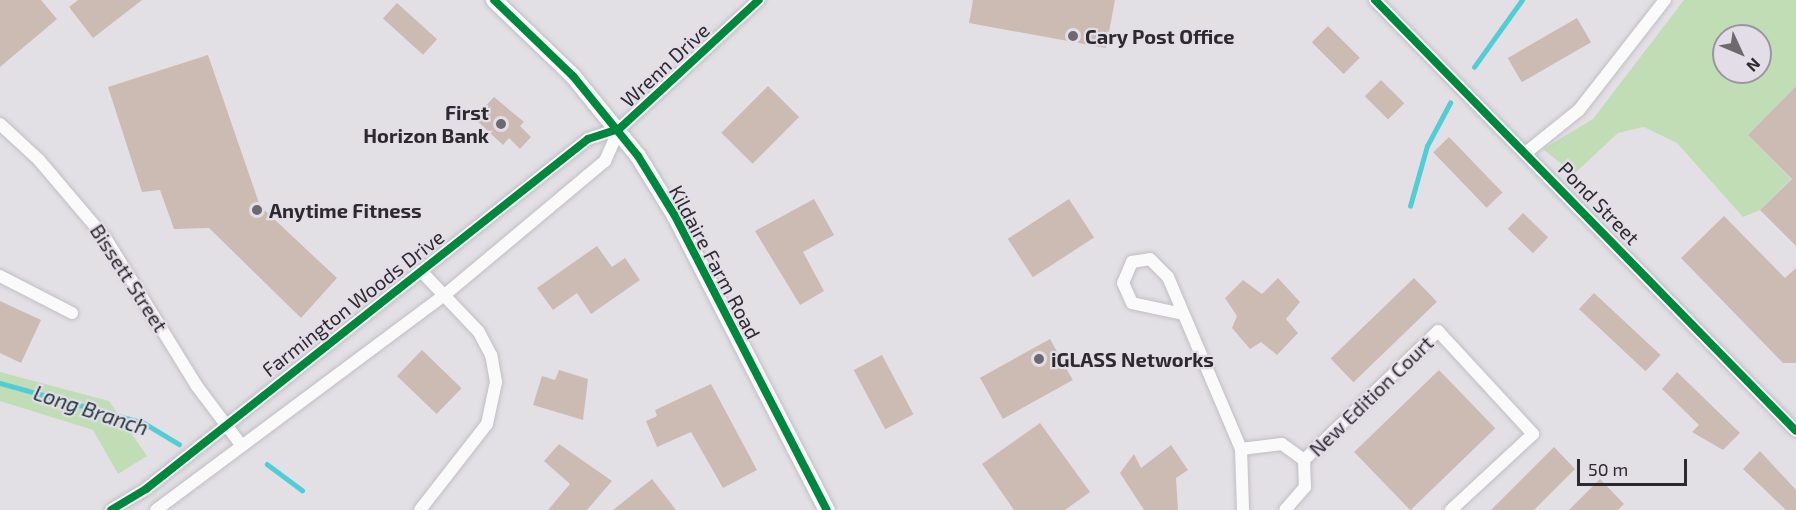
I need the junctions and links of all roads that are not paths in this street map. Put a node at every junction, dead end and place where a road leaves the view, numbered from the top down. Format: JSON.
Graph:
{"nodes":[{"id":1,"x":494,"y":0,"type":"edge"},
{"id":2,"x":759,"y":0,"type":"edge"},
{"id":3,"x":1375,"y":0,"type":"edge"},
{"id":4,"x":1665,"y":0,"type":"edge"},
{"id":5,"x":0,"y":124,"type":"edge"},
{"id":6,"x":619,"y":129,"type":"junction"},
{"id":7,"x":1528,"y":151,"type":"junction"},
{"id":8,"x":421,"y":271,"type":"junction"},
{"id":9,"x":0,"y":276,"type":"edge"},
{"id":10,"x":447,"y":292,"type":"junction"},
{"id":11,"x":72,"y":313,"type":"dead end"},
{"id":12,"x":1183,"y":314,"type":"junction"},
{"id":13,"x":226,"y":425,"type":"junction"},
{"id":14,"x":1796,"y":431,"type":"edge"},
{"id":15,"x":242,"y":446,"type":"junction"},
{"id":16,"x":1241,"y":449,"type":"junction"},
{"id":17,"x":1304,"y":460,"type":"junction"},
{"id":18,"x":146,"y":489,"type":"junction"},
{"id":19,"x":158,"y":509,"type":"edge"},
{"id":20,"x":823,"y":509,"type":"edge"},
{"id":21,"x":1289,"y":509,"type":"edge"},
{"id":22,"x":111,"y":510,"type":"edge"},
{"id":23,"x":420,"y":510,"type":"edge"},
{"id":24,"x":1243,"y":510,"type":"edge"},
{"id":25,"x":1451,"y":510,"type":"edge"}],
"edges":[{"from":1,"to":6,"type":"main road","name":"Kildaire Farm Road"},
{"from":2,"to":6,"type":"street","name":"Wrenn Drive"},
{"from":3,"to":7,"type":"street","name":"Pond Street"},
{"from":4,"to":7,"type":"street"},
{"from":5,"to":13,"type":"street","name":"Bissett Street"},
{"from":6,"to":8,"type":"street","name":"Farmington Woods Drive"},
{"from":6,"to":10,"type":"street"},
{"from":6,"to":20,"type":"main road","name":"Kildaire Farm Road"},
{"from":7,"to":14,"type":"street","name":"Pond Street"},
{"from":8,"to":10,"type":"street"},
{"from":8,"to":13,"type":"street","name":"Farmington Woods Drive"},
{"from":9,"to":11,"type":"street"},
{"from":10,"to":15,"type":"street"},
{"from":10,"to":23,"type":"street"},
{"from":12,"to":12,"type":"street"},
{"from":12,"to":16,"type":"street"},
{"from":13,"to":15,"type":"street","name":"Bissett Street"},
{"from":13,"to":18,"type":"street","name":"Farmington Woods Drive"},
{"from":15,"to":19,"type":"street"},
{"from":16,"to":17,"type":"street","name":"New Edition Court"},
{"from":16,"to":24,"type":"street"},
{"from":17,"to":21,"type":"street","name":"New Edition Court"},
{"from":17,"to":25,"type":"street","name":"New Edition Court"},
{"from":18,"to":19,"type":"street"},
{"from":18,"to":22,"type":"street","name":"Farmington Woods Drive"}]}
